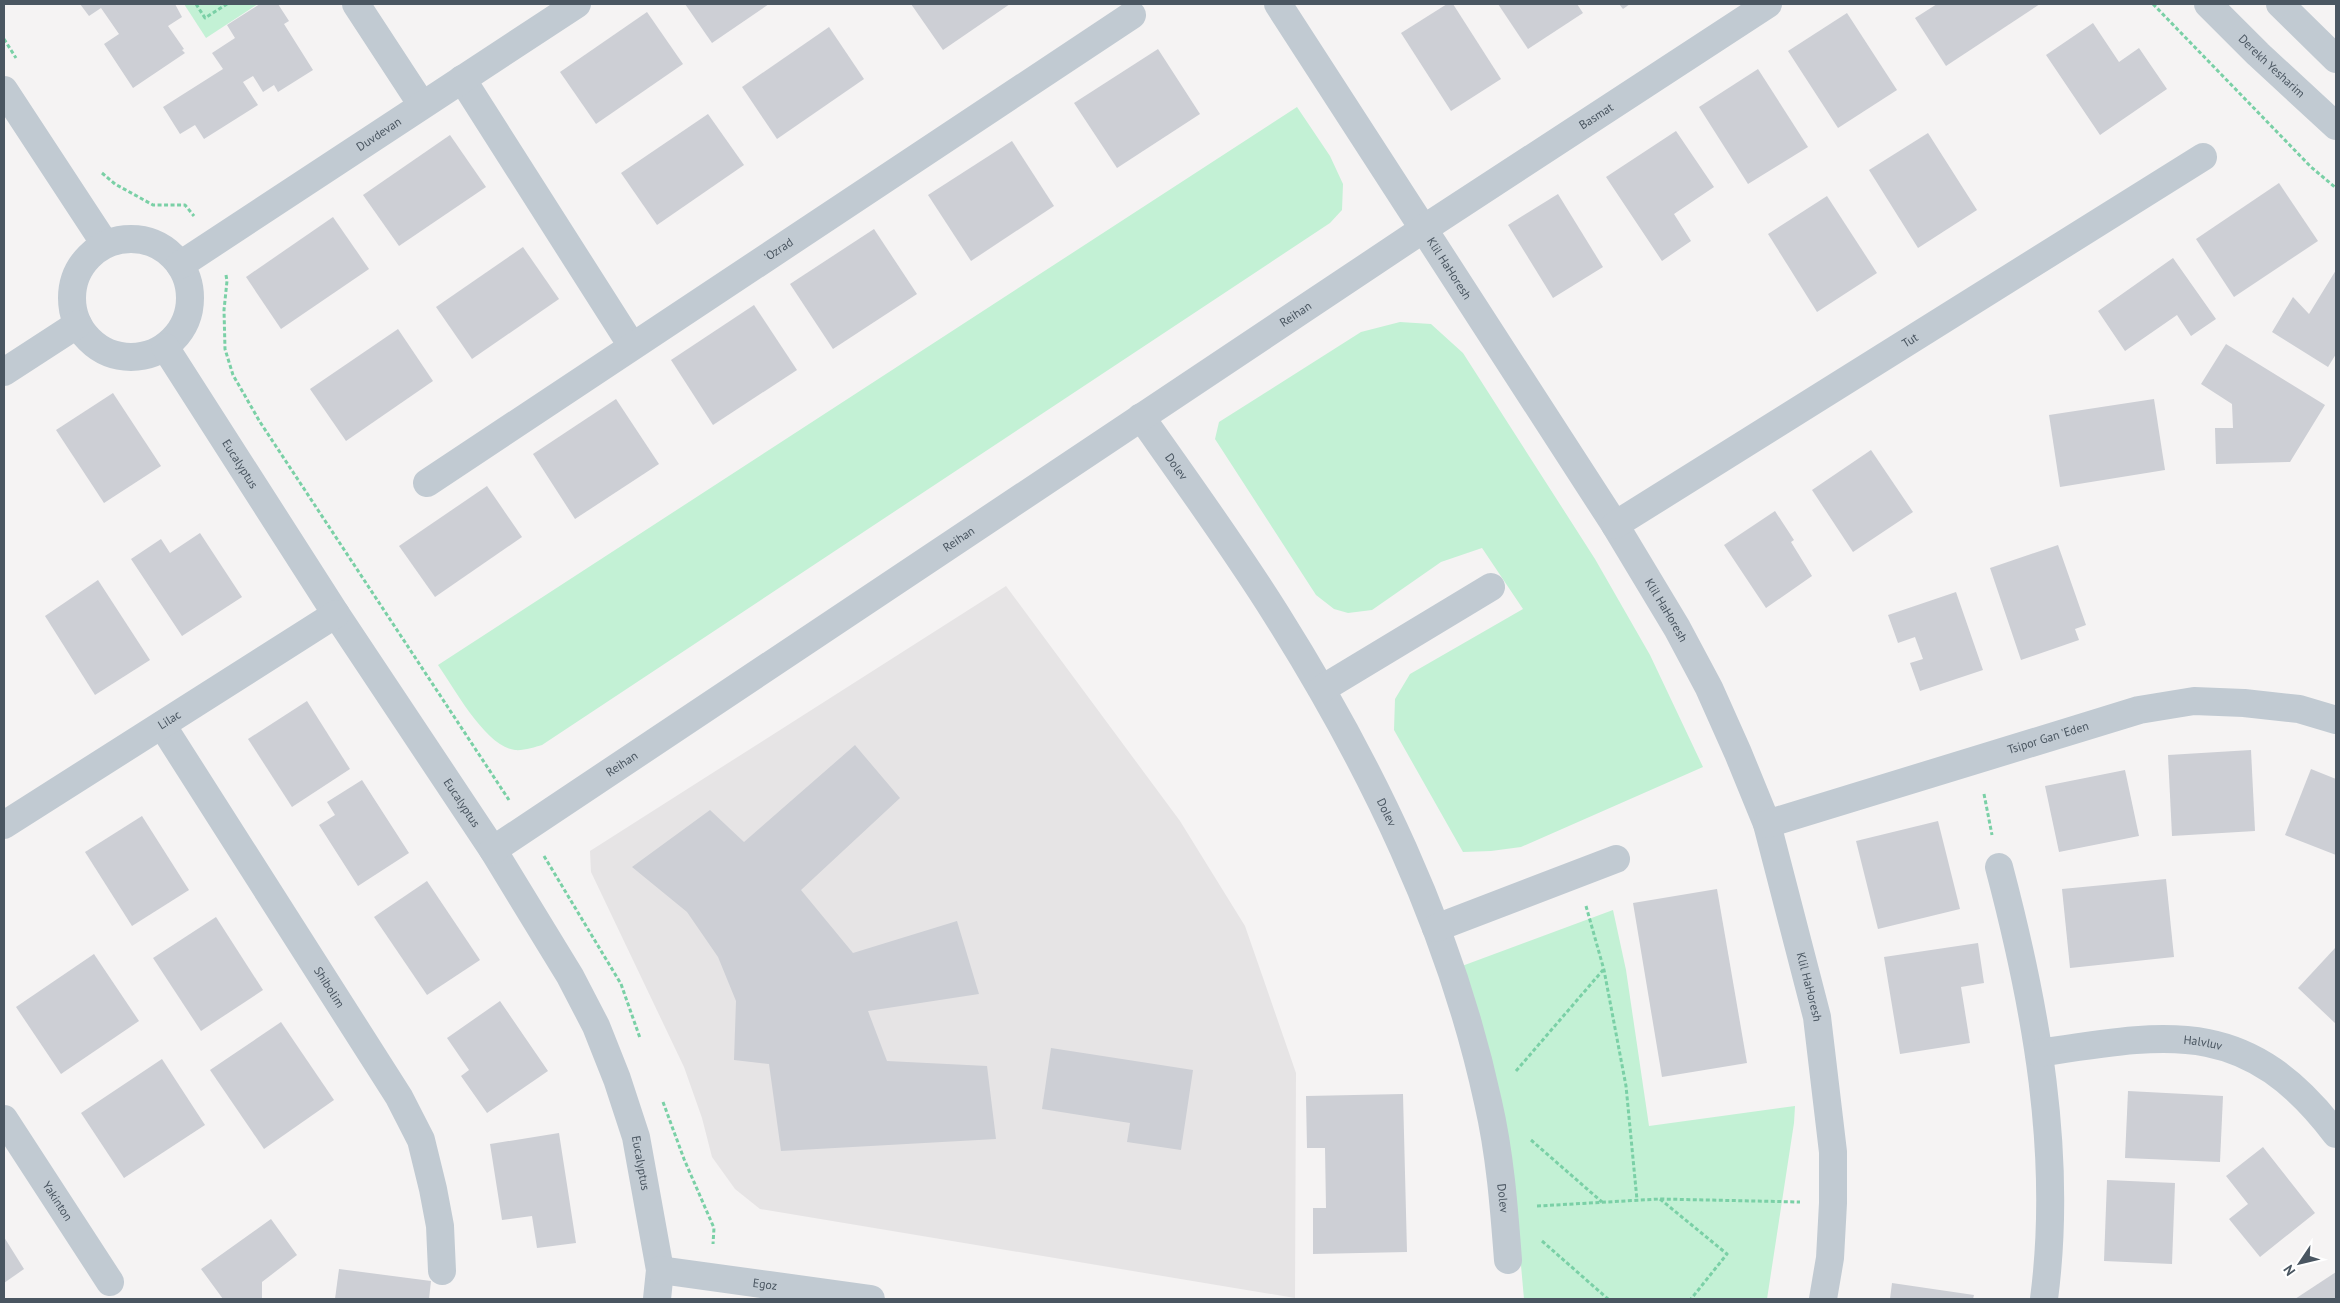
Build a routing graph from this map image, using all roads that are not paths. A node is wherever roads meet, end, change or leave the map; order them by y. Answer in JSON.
{"nodes":[{"id":1,"x":356,"y":4,"type":"edge"},
{"id":2,"x":577,"y":4,"type":"edge"},
{"id":3,"x":1278,"y":4,"type":"edge"},
{"id":4,"x":1768,"y":4,"type":"edge"},
{"id":5,"x":2208,"y":4,"type":"edge"},
{"id":6,"x":2280,"y":4,"type":"edge"},
{"id":7,"x":1132,"y":15,"type":"dead end"},
{"id":8,"x":2336,"y":59,"type":"edge"},
{"id":9,"x":462,"y":80,"type":"junction"},
{"id":10,"x":4,"y":90,"type":"edge"},
{"id":11,"x":422,"y":105,"type":"junction"},
{"id":12,"x":2336,"y":126,"type":"edge"},
{"id":13,"x":2203,"y":157,"type":"dead end"},
{"id":14,"x":1425,"y":228,"type":"junction"},
{"id":15,"x":105,"y":244,"type":"junction"},
{"id":16,"x":180,"y":265,"type":"junction"},
{"id":17,"x":78,"y":324,"type":"junction"},
{"id":18,"x":632,"y":346,"type":"junction"},
{"id":19,"x":165,"y":347,"type":"junction"},
{"id":20,"x":4,"y":372,"type":"edge"},
{"id":21,"x":1142,"y":417,"type":"junction"},
{"id":22,"x":427,"y":483,"type":"dead end"},
{"id":23,"x":1615,"y":524,"type":"junction"},
{"id":24,"x":1491,"y":587,"type":"dead end"},
{"id":25,"x":336,"y":614,"type":"junction"},
{"id":26,"x":1322,"y":689,"type":"junction"},
{"id":27,"x":2336,"y":720,"type":"edge"},
{"id":28,"x":162,"y":725,"type":"junction"},
{"id":29,"x":1767,"y":824,"type":"junction"},
{"id":30,"x":4,"y":825,"type":"edge"},
{"id":31,"x":493,"y":850,"type":"junction"},
{"id":32,"x":1616,"y":859,"type":"dead end"},
{"id":33,"x":1999,"y":867,"type":"road end"},
{"id":34,"x":1436,"y":928,"type":"junction"},
{"id":35,"x":2039,"y":1053,"type":"junction"},
{"id":36,"x":4,"y":1119,"type":"edge"},
{"id":37,"x":2336,"y":1134,"type":"edge"},
{"id":38,"x":1508,"y":1260,"type":"dead end"},
{"id":39,"x":660,"y":1270,"type":"junction"},
{"id":40,"x":442,"y":1271,"type":"dead end"},
{"id":41,"x":110,"y":1282,"type":"dead end"},
{"id":42,"x":656,"y":1299,"type":"edge"},
{"id":43,"x":871,"y":1299,"type":"edge"},
{"id":44,"x":1823,"y":1299,"type":"edge"},
{"id":45,"x":2044,"y":1299,"type":"edge"}],
"edges":[{"from":1,"to":11,"type":"street"},
{"from":2,"to":9,"type":"street","name":"Duvdevan"},
{"from":3,"to":14,"type":"street","name":"Klil HaHoresh"},
{"from":4,"to":14,"type":"street","name":"Basmat"},
{"from":5,"to":12,"type":"street","name":"Derekh Yesharim"},
{"from":6,"to":8,"type":"street"},
{"from":7,"to":18,"type":"street","name":"'Ozrad"},
{"from":9,"to":11,"type":"street","name":"Duvdevan"},
{"from":9,"to":18,"type":"street"},
{"from":10,"to":15,"type":"street"},
{"from":11,"to":16,"type":"street","name":"Duvdevan"},
{"from":13,"to":23,"type":"street","name":"Tut"},
{"from":14,"to":21,"type":"street","name":"Reihan"},
{"from":14,"to":23,"type":"street","name":"Klil HaHoresh"},
{"from":15,"to":16,"type":"street"},
{"from":15,"to":17,"type":"street"},
{"from":16,"to":19,"type":"street"},
{"from":17,"to":19,"type":"street"},
{"from":17,"to":20,"type":"street"},
{"from":18,"to":22,"type":"street","name":"'Ozrad"},
{"from":19,"to":25,"type":"street","name":"Eucalyptus"},
{"from":21,"to":26,"type":"street","name":"Dolev"},
{"from":21,"to":31,"type":"street","name":"Reihan"},
{"from":23,"to":29,"type":"street","name":"Klil HaHoresh"},
{"from":24,"to":26,"type":"street"},
{"from":25,"to":28,"type":"street","name":"Lilac"},
{"from":25,"to":31,"type":"street","name":"Eucalyptus"},
{"from":26,"to":34,"type":"street","name":"Dolev"},
{"from":27,"to":29,"type":"street","name":"Tsipor Gan 'Eden"},
{"from":28,"to":30,"type":"street","name":"Lilac"},
{"from":28,"to":40,"type":"street","name":"Shibolim"},
{"from":29,"to":44,"type":"street","name":"Klil HaHoresh"},
{"from":31,"to":39,"type":"street","name":"Eucalyptus"},
{"from":32,"to":34,"type":"street"},
{"from":33,"to":35,"type":"street"},
{"from":34,"to":38,"type":"street","name":"Dolev"},
{"from":35,"to":37,"type":"street","name":"Halvluv"},
{"from":35,"to":45,"type":"street"},
{"from":36,"to":41,"type":"street","name":"Yakinton"},
{"from":39,"to":42,"type":"street","name":"Eucalyptus"},
{"from":39,"to":43,"type":"street","name":"Egoz"}]}
